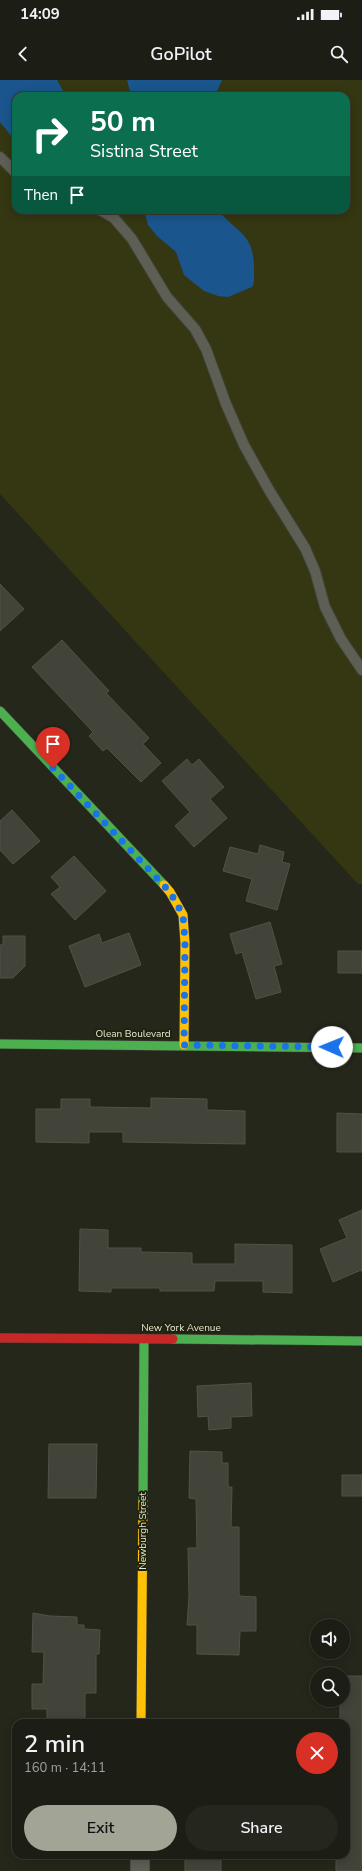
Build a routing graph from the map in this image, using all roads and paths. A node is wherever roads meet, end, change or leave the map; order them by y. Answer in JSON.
{"nodes":[{"id":1,"x":0,"y":157,"type":"edge"},
{"id":2,"x":12,"y":169,"type":"edge"},
{"id":3,"x":107,"y":214,"type":"edge"},
{"id":4,"x":362,"y":670,"type":"edge"},
{"id":5,"x":0,"y":711,"type":"edge"},
{"id":6,"x":0,"y":1044,"type":"edge"},
{"id":7,"x":184,"y":1045,"type":"junction"},
{"id":8,"x":362,"y":1048,"type":"edge"},
{"id":9,"x":0,"y":1338,"type":"edge"},
{"id":10,"x":144,"y":1339,"type":"junction"},
{"id":11,"x":362,"y":1340,"type":"edge"},
{"id":12,"x":141,"y":1719,"type":"edge"},
{"id":13,"x":140,"y":1859,"type":"edge"},
{"id":14,"x":140,"y":1871,"type":"edge"}],
"edges":[{"from":1,"to":2,"type":"lane"},
{"from":3,"to":4,"type":"lane"},
{"from":5,"to":7,"type":"street"},
{"from":6,"to":7,"type":"street","name":"Olean Boulevard"},
{"from":7,"to":8,"type":"street","name":"Olean Boulevard"},
{"from":9,"to":10,"type":"street","name":"New York Avenue"},
{"from":10,"to":11,"type":"street","name":"New York Avenue"},
{"from":10,"to":12,"type":"street","name":"Newburgh Street"},
{"from":13,"to":14,"type":"street"}]}
